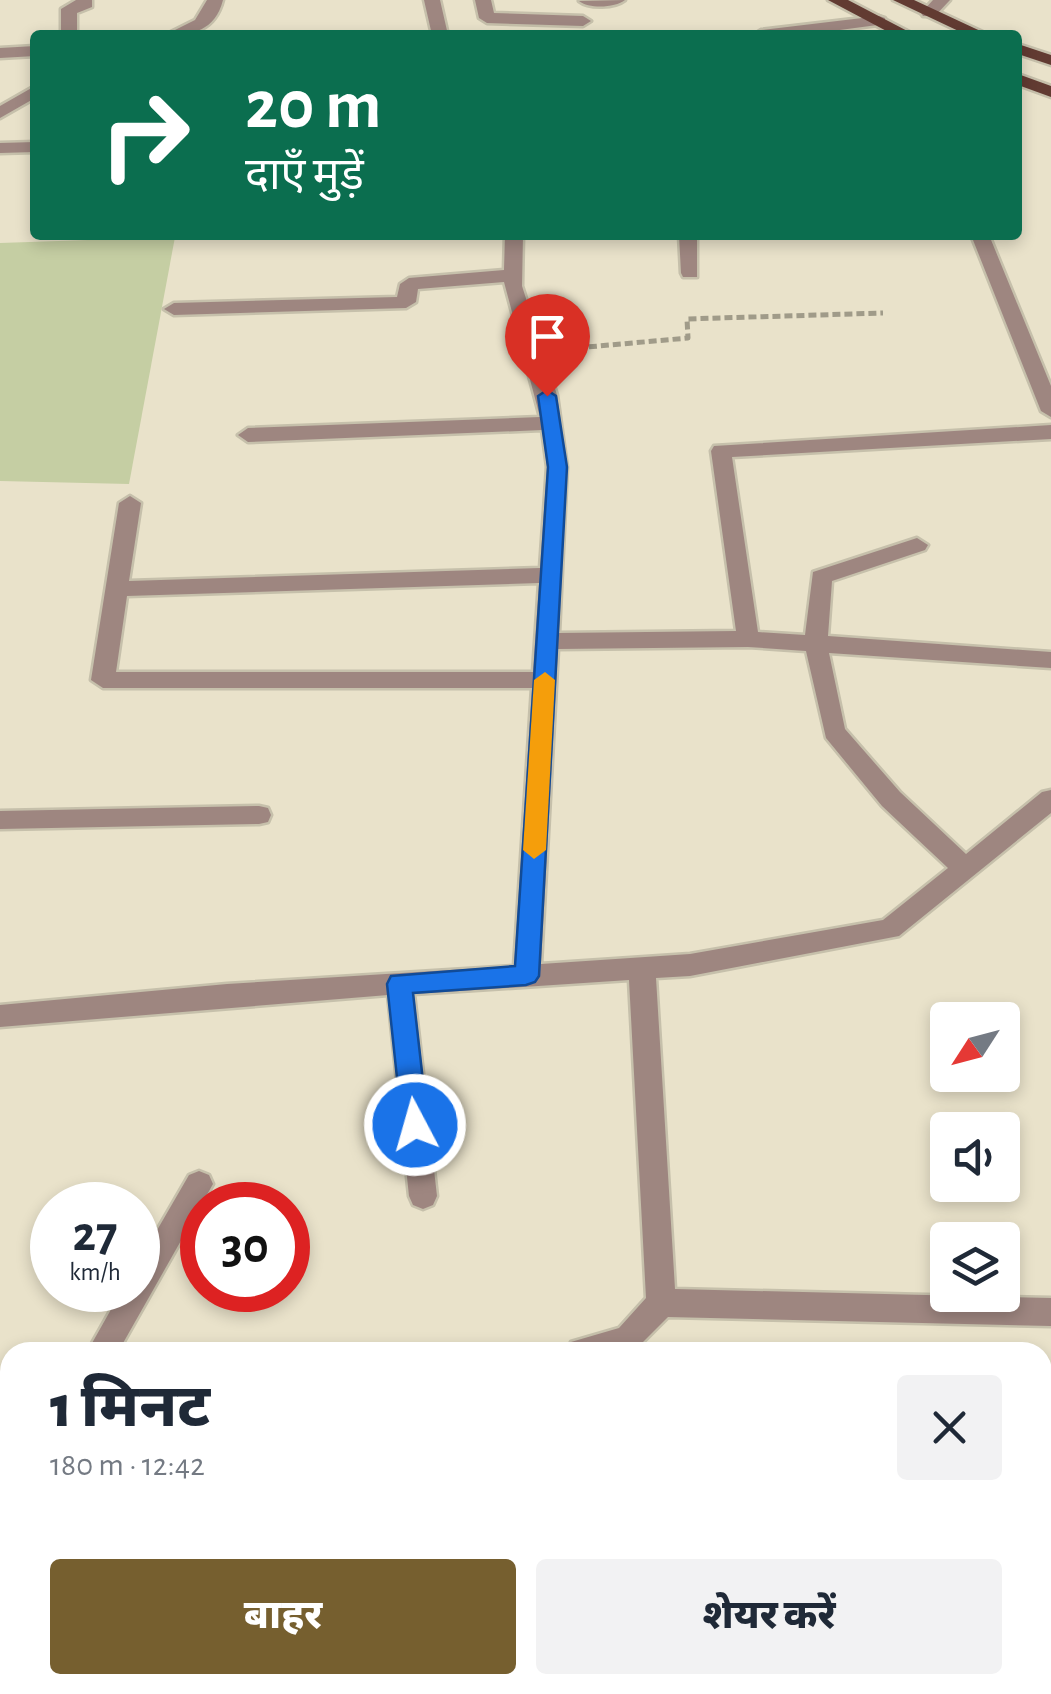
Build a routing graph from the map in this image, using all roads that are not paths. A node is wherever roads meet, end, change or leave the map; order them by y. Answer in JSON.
{"nodes":[{"id":1,"x":84,"y":0,"type":"edge"},
{"id":2,"x":215,"y":0,"type":"edge"},
{"id":3,"x":432,"y":0,"type":"edge"},
{"id":4,"x":483,"y":0,"type":"edge"},
{"id":5,"x":587,"y":0,"type":"edge"},
{"id":6,"x":617,"y":0,"type":"edge"},
{"id":7,"x":836,"y":0,"type":"edge"},
{"id":8,"x":901,"y":0,"type":"edge"},
{"id":9,"x":942,"y":0,"type":"edge"},
{"id":10,"x":928,"y":13,"type":"junction"},
{"id":11,"x":878,"y":22,"type":"junction"},
{"id":12,"x":582,"y":28,"type":"edge"},
{"id":13,"x":69,"y":30,"type":"edge"},
{"id":14,"x":188,"y":30,"type":"edge"},
{"id":15,"x":439,"y":30,"type":"edge"},
{"id":16,"x":805,"y":30,"type":"edge"},
{"id":17,"x":895,"y":30,"type":"edge"},
{"id":18,"x":969,"y":30,"type":"edge"},
{"id":19,"x":1022,"y":49,"type":"edge"},
{"id":20,"x":30,"y":51,"type":"edge"},
{"id":21,"x":0,"y":54,"type":"edge"},
{"id":22,"x":1051,"y":60,"type":"edge"},
{"id":23,"x":1022,"y":81,"type":"edge"},
{"id":24,"x":1051,"y":92,"type":"edge"},
{"id":25,"x":30,"y":94,"type":"edge"},
{"id":26,"x":0,"y":113,"type":"edge"},
{"id":27,"x":30,"y":147,"type":"edge"},
{"id":28,"x":0,"y":148,"type":"edge"},
{"id":29,"x":514,"y":240,"type":"edge"},
{"id":30,"x":688,"y":240,"type":"edge"},
{"id":31,"x":982,"y":240,"type":"edge"},
{"id":32,"x":690,"y":273,"type":"dead end"},
{"id":33,"x":514,"y":274,"type":"junction"},
{"id":34,"x":174,"y":309,"type":"dead end"},
{"id":35,"x":1051,"y":411,"type":"edge"},
{"id":36,"x":551,"y":423,"type":"junction"},
{"id":37,"x":1051,"y":432,"type":"edge"},
{"id":38,"x":248,"y":435,"type":"dead end"},
{"id":39,"x":130,"y":503,"type":"dead end"},
{"id":40,"x":917,"y":545,"type":"dead end"},
{"id":41,"x":551,"y":575,"type":"junction"},
{"id":42,"x":118,"y":589,"type":"junction"},
{"id":43,"x":748,"y":639,"type":"junction"},
{"id":44,"x":547,"y":642,"type":"junction"},
{"id":45,"x":816,"y":644,"type":"junction"},
{"id":46,"x":1051,"y":660,"type":"edge"},
{"id":47,"x":544,"y":680,"type":"junction"},
{"id":48,"x":1051,"y":799,"type":"edge"},
{"id":49,"x":259,"y":816,"type":"dead end"},
{"id":50,"x":0,"y":820,"type":"edge"},
{"id":51,"x":965,"y":868,"type":"junction"},
{"id":52,"x":642,"y":968,"type":"junction"},
{"id":53,"x":526,"y":976,"type":"junction"},
{"id":54,"x":400,"y":984,"type":"junction"},
{"id":55,"x":0,"y":1016,"type":"edge"},
{"id":56,"x":423,"y":1196,"type":"dead end"},
{"id":57,"x":180,"y":1217,"type":"edge"},
{"id":58,"x":661,"y":1303,"type":"junction"},
{"id":59,"x":1051,"y":1312,"type":"edge"},
{"id":60,"x":108,"y":1342,"type":"edge"},
{"id":61,"x":620,"y":1342,"type":"edge"}],
"edges":[{"from":1,"to":13,"type":"street"},
{"from":2,"to":14,"type":"street"},
{"from":3,"to":15,"type":"street"},
{"from":4,"to":12,"type":"street"},
{"from":5,"to":6,"type":"street"},
{"from":5,"to":12,"type":"street"},
{"from":7,"to":11,"type":"main road"},
{"from":8,"to":10,"type":"main road"},
{"from":9,"to":10,"type":"street"},
{"from":10,"to":18,"type":"main road"},
{"from":11,"to":16,"type":"street"},
{"from":11,"to":17,"type":"main road"},
{"from":19,"to":22,"type":"main road"},
{"from":20,"to":21,"type":"street"},
{"from":23,"to":24,"type":"main road"},
{"from":25,"to":26,"type":"street"},
{"from":27,"to":28,"type":"street"},
{"from":29,"to":33,"type":"street"},
{"from":30,"to":32,"type":"street"},
{"from":31,"to":35,"type":"street"},
{"from":33,"to":34,"type":"street"},
{"from":33,"to":36,"type":"street"},
{"from":36,"to":38,"type":"street"},
{"from":36,"to":41,"type":"street"},
{"from":37,"to":43,"type":"street"},
{"from":39,"to":42,"type":"street"},
{"from":40,"to":45,"type":"street"},
{"from":41,"to":42,"type":"street"},
{"from":41,"to":44,"type":"street"},
{"from":42,"to":47,"type":"street"},
{"from":43,"to":44,"type":"street"},
{"from":43,"to":45,"type":"street"},
{"from":44,"to":47,"type":"street"},
{"from":45,"to":46,"type":"street"},
{"from":45,"to":51,"type":"street"},
{"from":47,"to":53,"type":"street"},
{"from":48,"to":51,"type":"street"},
{"from":49,"to":50,"type":"street"},
{"from":51,"to":52,"type":"street"},
{"from":52,"to":53,"type":"street"},
{"from":52,"to":58,"type":"street"},
{"from":53,"to":54,"type":"street"},
{"from":54,"to":55,"type":"street"},
{"from":54,"to":56,"type":"street"},
{"from":57,"to":60,"type":"street"},
{"from":58,"to":59,"type":"street"},
{"from":58,"to":61,"type":"street"}]}
